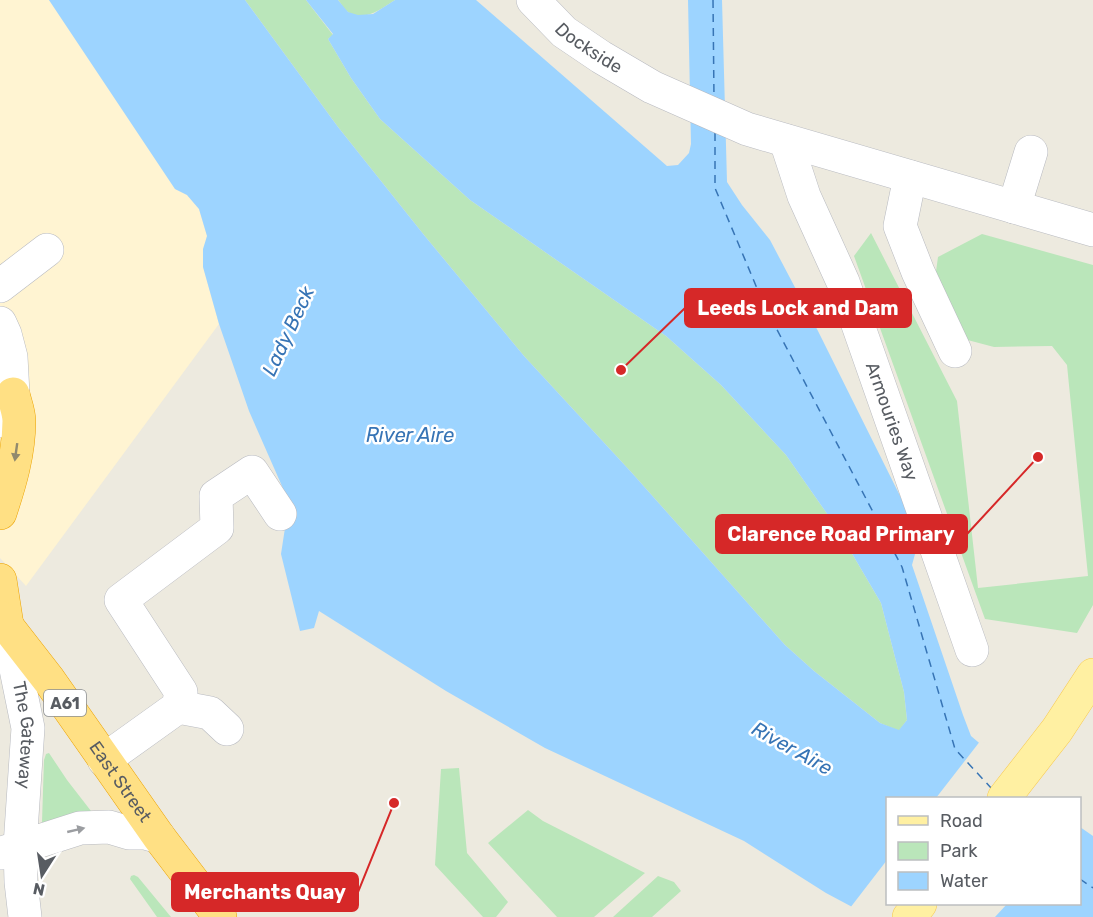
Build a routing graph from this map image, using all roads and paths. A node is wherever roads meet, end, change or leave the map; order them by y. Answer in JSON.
{"nodes":[{"id":1,"x":533,"y":0,"type":"edge"},
{"id":2,"x":786,"y":141,"type":"junction"},
{"id":3,"x":1031,"y":152,"type":"dead end"},
{"id":4,"x":910,"y":177,"type":"junction"},
{"id":5,"x":1014,"y":207,"type":"junction"},
{"id":6,"x":1093,"y":230,"type":"edge"},
{"id":7,"x":47,"y":250,"type":"dead end"},
{"id":8,"x":0,"y":286,"type":"edge"},
{"id":9,"x":0,"y":323,"type":"edge"},
{"id":10,"x":955,"y":351,"type":"dead end"},
{"id":11,"x":7,"y":408,"type":"edge"},
{"id":12,"x":0,"y":513,"type":"edge"},
{"id":13,"x":280,"y":514,"type":"dead end"},
{"id":14,"x":0,"y":580,"type":"edge"},
{"id":15,"x":4,"y":621,"type":"edge"},
{"id":16,"x":972,"y":650,"type":"dead end"},
{"id":17,"x":0,"y":673,"type":"edge"},
{"id":18,"x":1093,"y":675,"type":"edge"},
{"id":19,"x":1093,"y":698,"type":"edge"},
{"id":20,"x":178,"y":707,"type":"junction"},
{"id":21,"x":227,"y":729,"type":"dead end"},
{"id":22,"x":1057,"y":730,"type":"junction"},
{"id":23,"x":104,"y":760,"type":"junction"},
{"id":24,"x":1005,"y":797,"type":"edge"},
{"id":25,"x":144,"y":835,"type":"junction"},
{"id":26,"x":10,"y":850,"type":"edge"},
{"id":27,"x":101,"y":853,"type":"dead end"},
{"id":28,"x":918,"y":905,"type":"edge"},
{"id":29,"x":25,"y":917,"type":"edge"},
{"id":30,"x":220,"y":917,"type":"edge"},
{"id":31,"x":909,"y":917,"type":"edge"}],
"edges":[{"from":1,"to":2,"type":"street","name":"Dockside"},
{"from":2,"to":4,"type":"street"},
{"from":2,"to":16,"type":"street","name":"Armouries Way"},
{"from":3,"to":5,"type":"street"},
{"from":4,"to":5,"type":"street"},
{"from":4,"to":10,"type":"street"},
{"from":5,"to":6,"type":"street"},
{"from":7,"to":8,"type":"street"},
{"from":9,"to":11,"type":"street"},
{"from":11,"to":12,"type":"highway","one_way":true},
{"from":13,"to":20,"type":"street"},
{"from":14,"to":15,"type":"highway"},
{"from":15,"to":17,"type":"street"},
{"from":15,"to":23,"type":"highway","name":"East Street","number":"A61"},
{"from":15,"to":26,"type":"street","name":"The Gateway"},
{"from":18,"to":22,"type":"main road"},
{"from":19,"to":22,"type":"main road"},
{"from":20,"to":21,"type":"street"},
{"from":20,"to":23,"type":"street"},
{"from":22,"to":24,"type":"main road"},
{"from":23,"to":25,"type":"highway","name":"East Street","number":"A61"},
{"from":26,"to":25,"type":"street","one_way":true},
{"from":25,"to":27,"type":"street"},
{"from":25,"to":30,"type":"highway","name":"East Street","number":"A61"},
{"from":26,"to":29,"type":"street","name":"The Gateway"},
{"from":28,"to":31,"type":"main road"}]}
